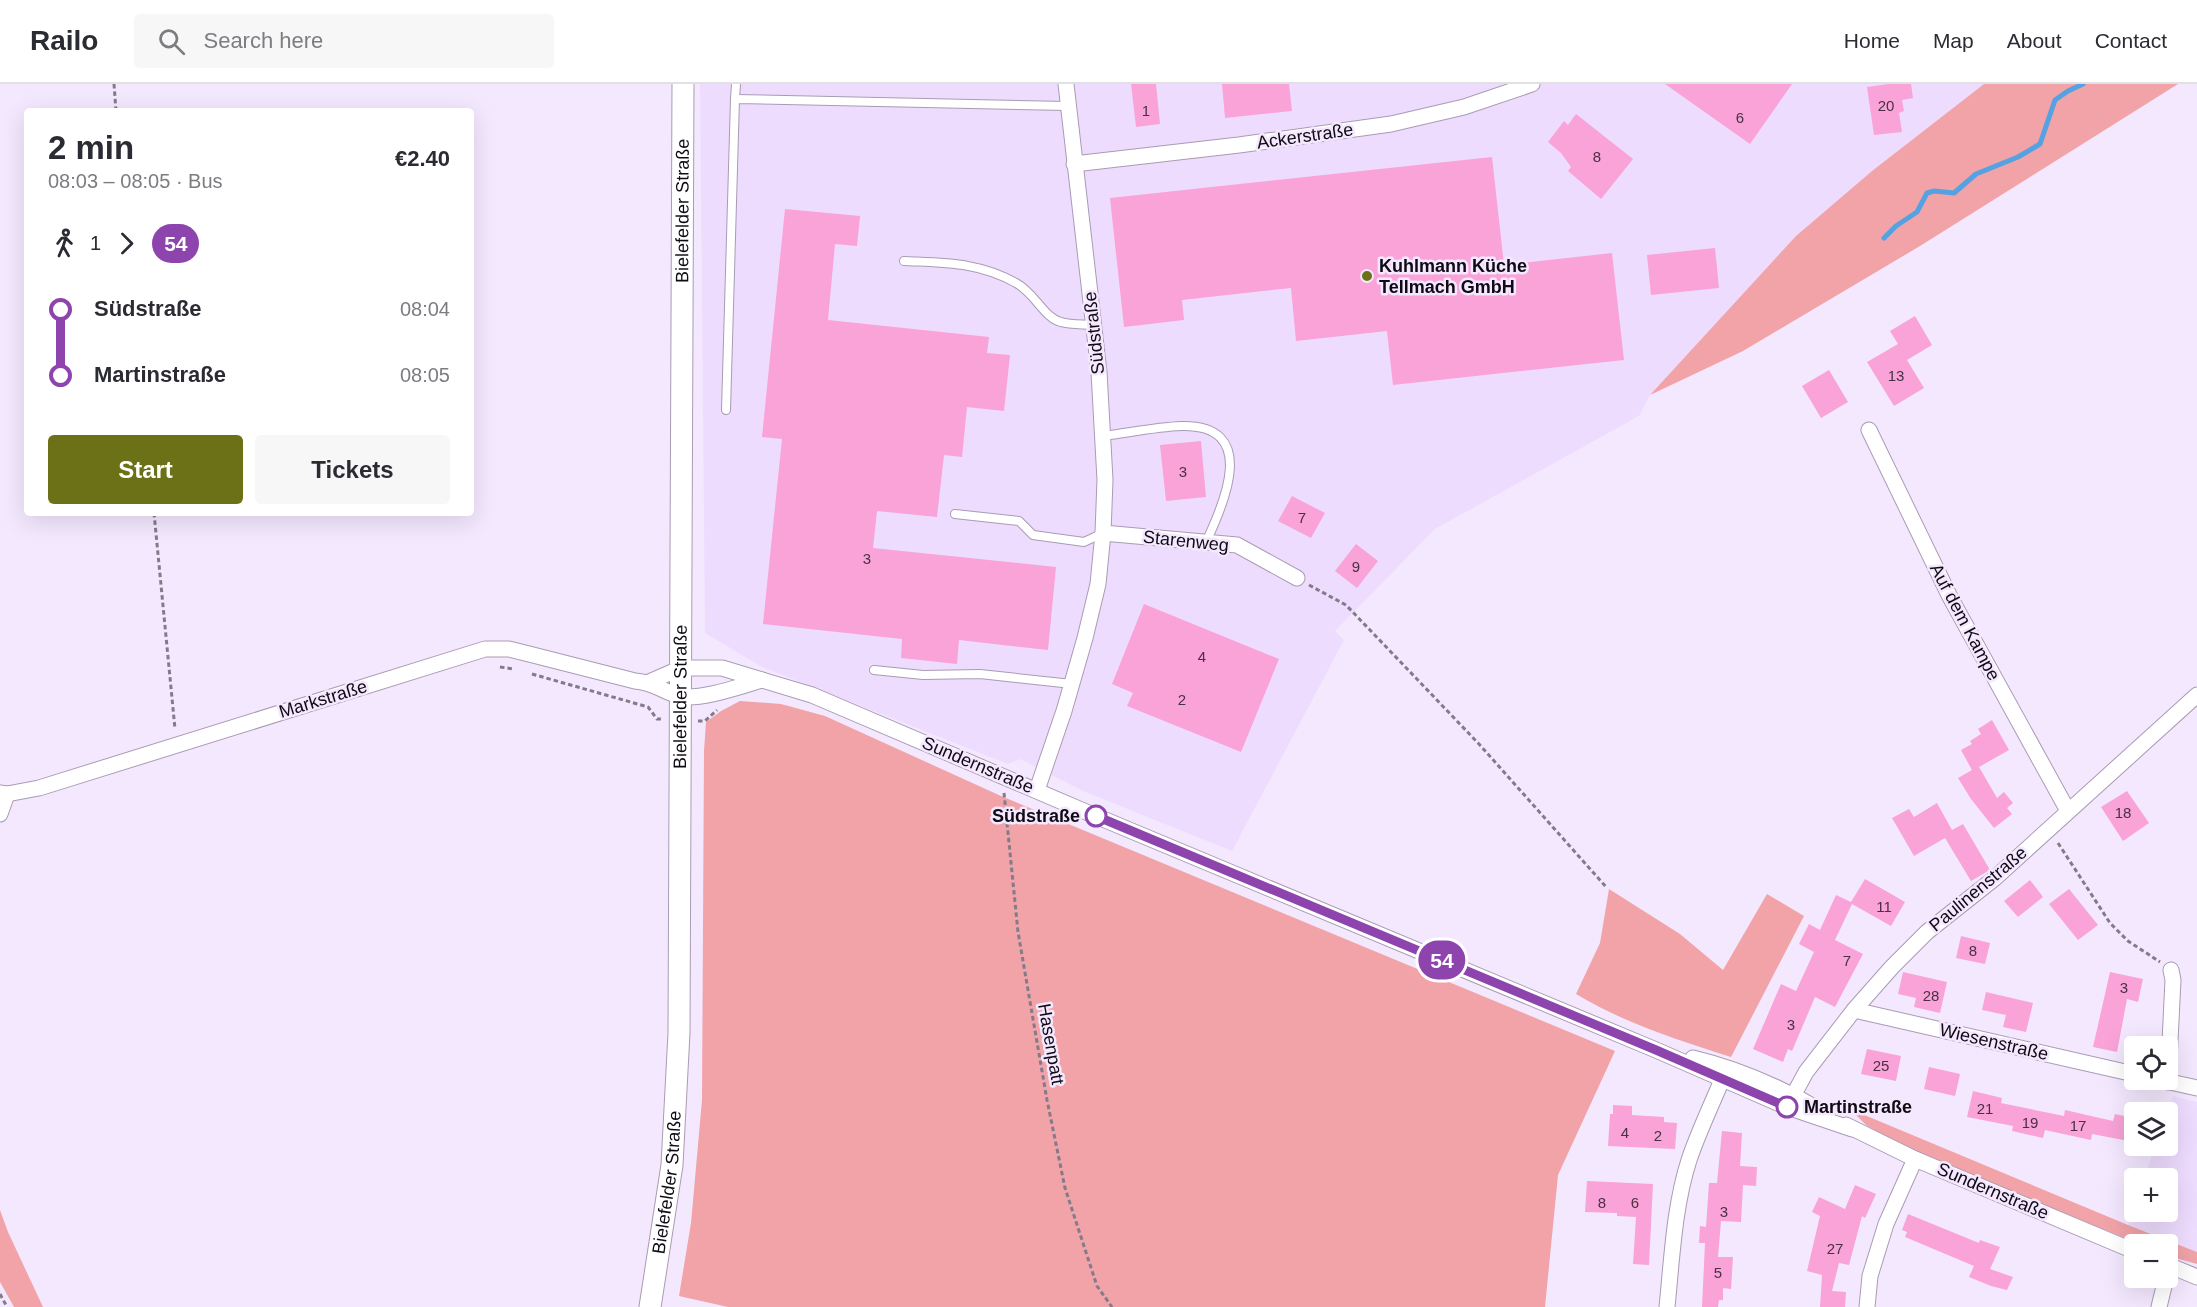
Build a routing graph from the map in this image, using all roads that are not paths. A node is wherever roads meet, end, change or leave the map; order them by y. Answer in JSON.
{"nodes":[{"id":1,"x":683,"y":84,"type":"edge"},
{"id":2,"x":736,"y":84,"type":"edge"},
{"id":3,"x":1066,"y":84,"type":"edge"},
{"id":4,"x":1532,"y":84,"type":"edge"},
{"id":5,"x":735,"y":99,"type":"junction"},
{"id":6,"x":1068,"y":106,"type":"junction"},
{"id":7,"x":1074,"y":164,"type":"junction"},
{"id":8,"x":904,"y":261,"type":"dead end"},
{"id":9,"x":1093,"y":325,"type":"junction"},
{"id":10,"x":726,"y":410,"type":"dead end"},
{"id":11,"x":1869,"y":430,"type":"dead end"},
{"id":12,"x":1103,"y":436,"type":"junction"},
{"id":13,"x":955,"y":514,"type":"dead end"},
{"id":14,"x":1103,"y":532,"type":"junction"},
{"id":15,"x":1206,"y":542,"type":"junction"},
{"id":16,"x":1297,"y":578,"type":"road end"},
{"id":17,"x":681,"y":668,"type":"junction"},
{"id":18,"x":874,"y":670,"type":"dead end"},
{"id":19,"x":762,"y":680,"type":"junction"},
{"id":20,"x":649,"y":682,"type":"junction"},
{"id":21,"x":1071,"y":684,"type":"junction"},
{"id":22,"x":2197,"y":695,"type":"edge"},
{"id":23,"x":681,"y":696,"type":"junction"},
{"id":24,"x":1037,"y":790,"type":"junction"},
{"id":25,"x":4,"y":794,"type":"edge"},
{"id":26,"x":2068,"y":811,"type":"junction"},
{"id":27,"x":0,"y":814,"type":"edge"},
{"id":28,"x":2171,"y":970,"type":"road end"},
{"id":29,"x":1854,"y":1011,"type":"junction"},
{"id":30,"x":2169,"y":1036,"type":"edge"},
{"id":31,"x":2124,"y":1072,"type":"edge"},
{"id":32,"x":1725,"y":1073,"type":"junction"},
{"id":33,"x":2178,"y":1084,"type":"edge"},
{"id":34,"x":2197,"y":1088,"type":"edge"},
{"id":35,"x":1790,"y":1101,"type":"junction"},
{"id":36,"x":1915,"y":1159,"type":"junction"},
{"id":37,"x":2124,"y":1247,"type":"edge"},
{"id":38,"x":2178,"y":1270,"type":"edge"},
{"id":39,"x":2197,"y":1270,"type":"edge"},
{"id":40,"x":2178,"y":1272,"type":"edge"},
{"id":41,"x":2197,"y":1277,"type":"edge"},
{"id":42,"x":2164,"y":1288,"type":"edge"},
{"id":43,"x":650,"y":1307,"type":"edge"},
{"id":44,"x":1667,"y":1307,"type":"edge"},
{"id":45,"x":1867,"y":1307,"type":"edge"},
{"id":46,"x":2159,"y":1307,"type":"edge"}],
"edges":[{"from":1,"to":17,"type":"main road","name":"Bielefelder Straße"},
{"from":2,"to":5,"type":"lane"},
{"from":3,"to":6,"type":"street","name":"Südstraße"},
{"from":4,"to":7,"type":"street","name":"Ackerstraße"},
{"from":5,"to":6,"type":"lane"},
{"from":5,"to":10,"type":"lane"},
{"from":6,"to":7,"type":"street","name":"Südstraße"},
{"from":7,"to":9,"type":"street","name":"Südstraße"},
{"from":8,"to":9,"type":"lane"},
{"from":9,"to":12,"type":"street","name":"Südstraße"},
{"from":11,"to":26,"type":"street","name":"Auf dem Kampe"},
{"from":12,"to":14,"type":"street","name":"Südstraße"},
{"from":12,"to":15,"type":"lane"},
{"from":13,"to":14,"type":"lane"},
{"from":14,"to":15,"type":"street","name":"Starenweg"},
{"from":14,"to":21,"type":"street","name":"Südstraße"},
{"from":15,"to":16,"type":"street","name":"Starenweg"},
{"from":17,"to":19,"type":"street","name":"Sundernstraße"},
{"from":17,"to":20,"type":"street"},
{"from":17,"to":23,"type":"main road","name":"Bielefelder Straße"},
{"from":18,"to":21,"type":"lane"},
{"from":19,"to":23,"type":"street"},
{"from":19,"to":24,"type":"street","name":"Sundernstraße"},
{"from":20,"to":23,"type":"street","name":"Markstraße"},
{"from":20,"to":25,"type":"street","name":"Markstraße"},
{"from":21,"to":24,"type":"street","name":"Südstraße"},
{"from":22,"to":26,"type":"street","name":"Paulinenstraße"},
{"from":23,"to":43,"type":"main road","name":"Bielefelder Straße"},
{"from":24,"to":32,"type":"street","name":"Sundernstraße"},
{"from":25,"to":27,"type":"street"},
{"from":26,"to":29,"type":"street","name":"Paulinenstraße"},
{"from":28,"to":30,"type":"street"},
{"from":29,"to":31,"type":"street","name":"Wiesenstraße"},
{"from":29,"to":35,"type":"street","name":"Paulinenstraße"},
{"from":32,"to":35,"type":"street","name":"Sundernstraße"},
{"from":32,"to":44,"type":"street"},
{"from":33,"to":34,"type":"street"},
{"from":35,"to":36,"type":"street","name":"Sundernstraße"},
{"from":36,"to":37,"type":"street","name":"Sundernstraße"},
{"from":36,"to":45,"type":"street"},
{"from":38,"to":39,"type":"street"},
{"from":40,"to":41,"type":"street"},
{"from":42,"to":46,"type":"street"}]}
